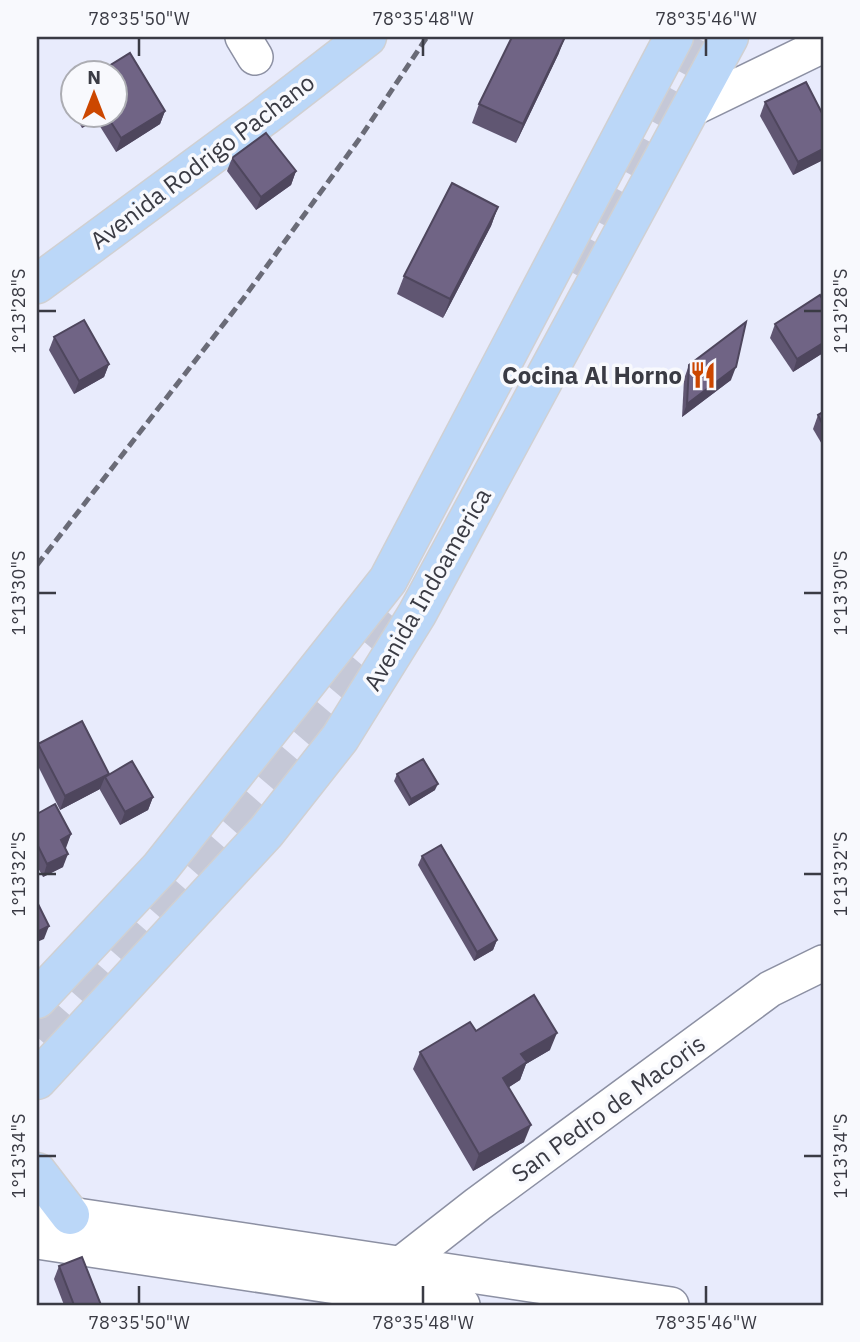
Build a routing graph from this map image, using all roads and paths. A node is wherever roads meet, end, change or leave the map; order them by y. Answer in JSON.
{"nodes":[{"id":1,"x":367,"y":37,"type":"edge"},
{"id":2,"x":674,"y":37,"type":"edge"},
{"id":3,"x":729,"y":37,"type":"edge"},
{"id":4,"x":823,"y":45,"type":"edge"},
{"id":5,"x":689,"y":110,"type":"junction"},
{"id":6,"x":37,"y":284,"type":"edge"},
{"id":7,"x":823,"y":963,"type":"edge"},
{"id":8,"x":37,"y":999,"type":"edge"},
{"id":9,"x":37,"y":1080,"type":"edge"},
{"id":10,"x":37,"y":1086,"type":"edge"},
{"id":11,"x":37,"y":1172,"type":"edge"},
{"id":12,"x":53,"y":1212,"type":"edge"},
{"id":13,"x":37,"y":1241,"type":"edge"},
{"id":14,"x":400,"y":1265,"type":"junction"},
{"id":15,"x":462,"y":1305,"type":"edge"},
{"id":16,"x":671,"y":1305,"type":"edge"}],
"edges":[{"from":1,"to":6,"type":"main road","name":"Avenida Rodrigo Pachano"},
{"from":2,"to":8,"type":"main road","name":"Avenida Indoamerica"},
{"from":3,"to":5,"type":"main road","name":"Avenida Indoamerica"},
{"from":4,"to":5,"type":"street"},
{"from":5,"to":9,"type":"main road","name":"Avenida Indoamerica"},
{"from":7,"to":14,"type":"street","name":"San Pedro de Macoris"},
{"from":9,"to":10,"type":"main road"},
{"from":11,"to":12,"type":"main road"},
{"from":12,"to":14,"type":"street"},
{"from":13,"to":15,"type":"street"},
{"from":14,"to":16,"type":"street"}]}
